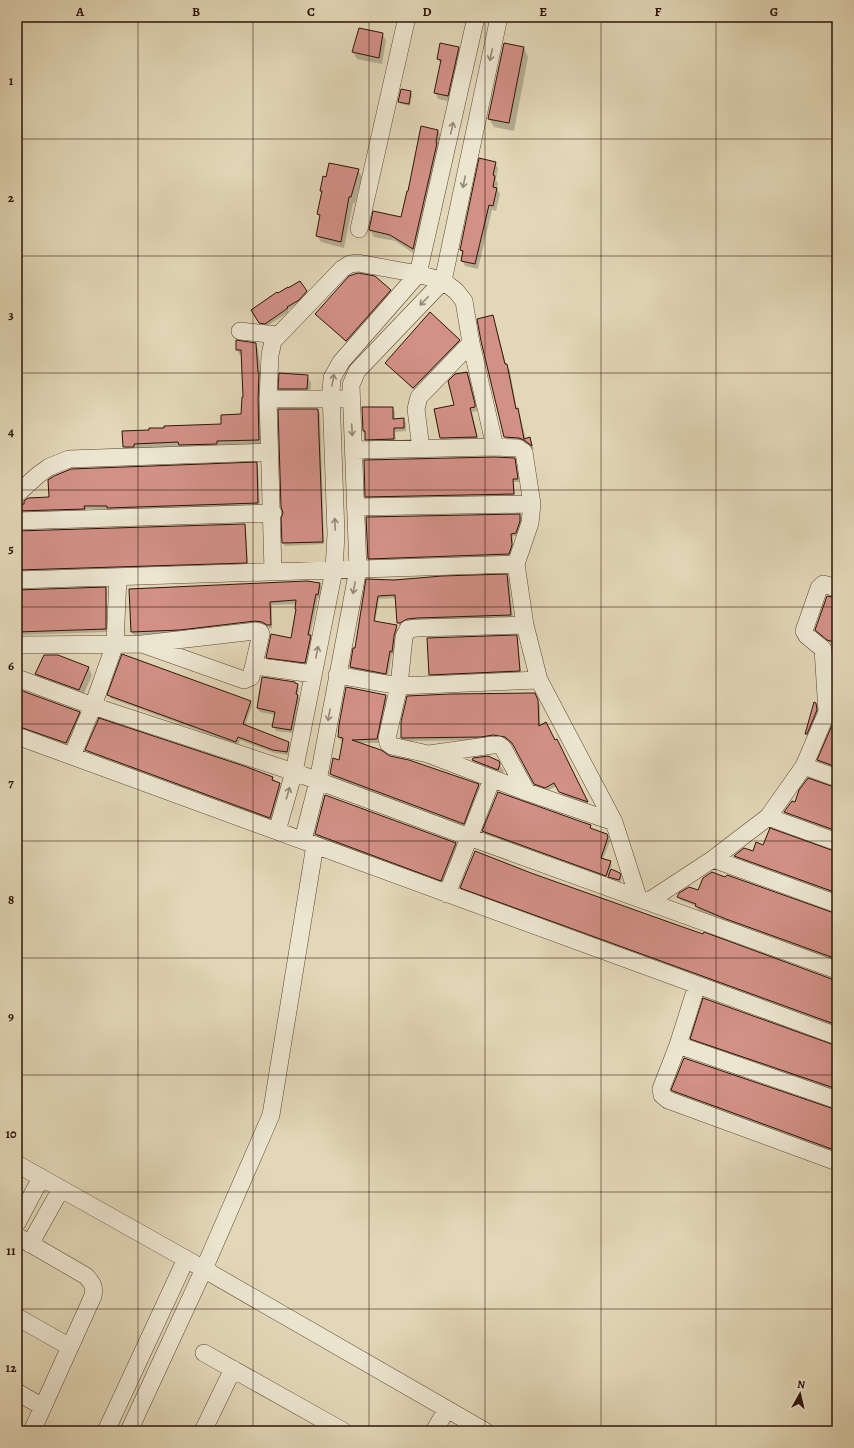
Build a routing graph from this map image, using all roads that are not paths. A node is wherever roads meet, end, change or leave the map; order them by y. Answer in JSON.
{"nodes":[{"id":1,"x":407,"y":17,"type":"edge"},
{"id":2,"x":476,"y":17,"type":"edge"},
{"id":3,"x":499,"y":17,"type":"edge"},
{"id":4,"x":359,"y":229,"type":"dead end"},
{"id":5,"x":445,"y":268,"type":"junction"},
{"id":6,"x":420,"y":270,"type":"junction"},
{"id":7,"x":240,"y":331,"type":"dead end"},
{"id":8,"x":278,"y":335,"type":"junction"},
{"id":9,"x":471,"y":343,"type":"junction"},
{"id":10,"x":268,"y":399,"type":"junction"},
{"id":11,"x":350,"y":399,"type":"junction"},
{"id":12,"x":332,"y":400,"type":"junction"},
{"id":13,"x":495,"y":447,"type":"junction"},
{"id":14,"x":421,"y":449,"type":"junction"},
{"id":15,"x":353,"y":450,"type":"junction"},
{"id":16,"x":269,"y":452,"type":"junction"},
{"id":17,"x":17,"y":494,"type":"edge"},
{"id":18,"x":532,"y":504,"type":"junction"},
{"id":19,"x":355,"y":508,"type":"junction"},
{"id":20,"x":272,"y":513,"type":"junction"},
{"id":21,"x":17,"y":521,"type":"edge"},
{"id":22,"x":516,"y":564,"type":"junction"},
{"id":23,"x":358,"y":569,"type":"junction"},
{"id":24,"x":334,"y":570,"type":"junction"},
{"id":25,"x":273,"y":571,"type":"junction"},
{"id":26,"x":118,"y":577,"type":"junction"},
{"id":27,"x":17,"y":580,"type":"edge"},
{"id":28,"x":837,"y":588,"type":"edge"},
{"id":29,"x":525,"y":624,"type":"junction"},
{"id":30,"x":115,"y":644,"type":"junction"},
{"id":31,"x":142,"y":644,"type":"junction"},
{"id":32,"x":17,"y":645,"type":"edge"},
{"id":33,"x":830,"y":651,"type":"edge"},
{"id":34,"x":254,"y":666,"type":"junction"},
{"id":35,"x":313,"y":674,"type":"junction"},
{"id":36,"x":337,"y":675,"type":"junction"},
{"id":37,"x":17,"y":678,"type":"edge"},
{"id":38,"x":539,"y":680,"type":"junction"},
{"id":39,"x":400,"y":686,"type":"junction"},
{"id":40,"x":93,"y":706,"type":"junction"},
{"id":41,"x":832,"y":714,"type":"edge"},
{"id":42,"x":17,"y":736,"type":"edge"},
{"id":43,"x":428,"y":754,"type":"junction"},
{"id":44,"x":72,"y":756,"type":"junction"},
{"id":45,"x":804,"y":766,"type":"junction"},
{"id":46,"x":294,"y":772,"type":"junction"},
{"id":47,"x":837,"y":778,"type":"edge"},
{"id":48,"x":492,"y":779,"type":"junction"},
{"id":49,"x":318,"y":781,"type":"junction"},
{"id":50,"x":527,"y":792,"type":"junction"},
{"id":51,"x":768,"y":817,"type":"junction"},
{"id":52,"x":614,"y":822,"type":"junction"},
{"id":53,"x":277,"y":831,"type":"junction"},
{"id":54,"x":469,"y":837,"type":"junction"},
{"id":55,"x":309,"y":842,"type":"junction"},
{"id":56,"x":837,"y":842,"type":"edge"},
{"id":57,"x":713,"y":859,"type":"junction"},
{"id":58,"x":446,"y":894,"type":"junction"},
{"id":59,"x":644,"y":899,"type":"junction"},
{"id":60,"x":837,"y":904,"type":"edge"},
{"id":61,"x":837,"y":970,"type":"edge"},
{"id":62,"x":697,"y":985,"type":"junction"},
{"id":63,"x":837,"y":1036,"type":"edge"},
{"id":64,"x":678,"y":1045,"type":"junction"},
{"id":65,"x":837,"y":1100,"type":"edge"},
{"id":66,"x":837,"y":1162,"type":"edge"},
{"id":67,"x":17,"y":1164,"type":"edge"},
{"id":68,"x":41,"y":1178,"type":"junction"},
{"id":69,"x":61,"y":1189,"type":"junction"},
{"id":70,"x":17,"y":1223,"type":"edge"},
{"id":71,"x":24,"y":1240,"type":"edge"},
{"id":72,"x":186,"y":1259,"type":"junction"},
{"id":73,"x":204,"y":1269,"type":"junction"},
{"id":74,"x":17,"y":1317,"type":"edge"},
{"id":75,"x":70,"y":1348,"type":"junction"},
{"id":76,"x":204,"y":1353,"type":"dead end"},
{"id":77,"x":233,"y":1369,"type":"junction"},
{"id":78,"x":17,"y":1392,"type":"edge"},
{"id":79,"x":123,"y":1394,"type":"junction"},
{"id":80,"x":142,"y":1402,"type":"junction"},
{"id":81,"x":43,"y":1407,"type":"junction"},
{"id":82,"x":447,"y":1409,"type":"junction"},
{"id":83,"x":32,"y":1431,"type":"edge"},
{"id":84,"x":106,"y":1431,"type":"edge"},
{"id":85,"x":129,"y":1431,"type":"edge"},
{"id":86,"x":203,"y":1431,"type":"edge"},
{"id":87,"x":343,"y":1431,"type":"edge"},
{"id":88,"x":434,"y":1431,"type":"edge"},
{"id":89,"x":485,"y":1431,"type":"edge"}],
"edges":[{"from":1,"to":4,"type":"street"},
{"from":6,"to":2,"type":"street","one_way":true},
{"from":3,"to":5,"type":"street","one_way":true},
{"from":5,"to":6,"type":"street"},
{"from":5,"to":9,"type":"street"},
{"from":5,"to":11,"type":"street","one_way":true},
{"from":6,"to":8,"type":"street"},
{"from":12,"to":6,"type":"street","one_way":true},
{"from":7,"to":8,"type":"street"},
{"from":8,"to":10,"type":"street"},
{"from":9,"to":13,"type":"street"},
{"from":9,"to":14,"type":"street"},
{"from":10,"to":12,"type":"street"},
{"from":10,"to":16,"type":"street"},
{"from":11,"to":12,"type":"street"},
{"from":11,"to":15,"type":"street","one_way":true},
{"from":24,"to":12,"type":"street","one_way":true},
{"from":13,"to":14,"type":"street"},
{"from":13,"to":18,"type":"street"},
{"from":14,"to":15,"type":"street"},
{"from":15,"to":19,"type":"street"},
{"from":16,"to":17,"type":"street"},
{"from":16,"to":20,"type":"street"},
{"from":18,"to":19,"type":"street"},
{"from":18,"to":22,"type":"street"},
{"from":19,"to":23,"type":"street"},
{"from":20,"to":21,"type":"street"},
{"from":20,"to":25,"type":"street"},
{"from":22,"to":23,"type":"street"},
{"from":22,"to":29,"type":"street"},
{"from":23,"to":24,"type":"street"},
{"from":23,"to":36,"type":"street","one_way":true},
{"from":24,"to":25,"type":"street"},
{"from":35,"to":24,"type":"street","one_way":true},
{"from":25,"to":26,"type":"street"},
{"from":26,"to":27,"type":"street"},
{"from":26,"to":30,"type":"street"},
{"from":28,"to":33,"type":"street"},
{"from":29,"to":38,"type":"street"},
{"from":29,"to":39,"type":"street"},
{"from":30,"to":31,"type":"street"},
{"from":30,"to":32,"type":"street"},
{"from":30,"to":40,"type":"street"},
{"from":31,"to":34,"type":"street"},
{"from":31,"to":34,"type":"street"},
{"from":33,"to":41,"type":"street"},
{"from":34,"to":35,"type":"street"},
{"from":35,"to":46,"type":"street"},
{"from":36,"to":39,"type":"street"},
{"from":36,"to":49,"type":"street","one_way":true},
{"from":37,"to":40,"type":"street"},
{"from":38,"to":39,"type":"street"},
{"from":38,"to":52,"type":"street"},
{"from":39,"to":43,"type":"street"},
{"from":40,"to":44,"type":"street"},
{"from":40,"to":46,"type":"street"},
{"from":41,"to":45,"type":"street"},
{"from":42,"to":44,"type":"street"},
{"from":43,"to":48,"type":"street"},
{"from":43,"to":50,"type":"street"},
{"from":44,"to":53,"type":"street"},
{"from":45,"to":47,"type":"street"},
{"from":45,"to":51,"type":"street"},
{"from":46,"to":49,"type":"street"},
{"from":53,"to":46,"type":"street","one_way":true},
{"from":48,"to":50,"type":"street"},
{"from":48,"to":54,"type":"street"},
{"from":49,"to":54,"type":"street"},
{"from":49,"to":55,"type":"street"},
{"from":50,"to":52,"type":"street"},
{"from":51,"to":56,"type":"street"},
{"from":51,"to":57,"type":"street"},
{"from":52,"to":59,"type":"street"},
{"from":53,"to":55,"type":"street"},
{"from":54,"to":58,"type":"street"},
{"from":54,"to":59,"type":"street"},
{"from":55,"to":58,"type":"street"},
{"from":55,"to":73,"type":"street"},
{"from":57,"to":59,"type":"street"},
{"from":57,"to":60,"type":"street"},
{"from":58,"to":62,"type":"street"},
{"from":59,"to":61,"type":"street"},
{"from":62,"to":63,"type":"street"},
{"from":62,"to":64,"type":"street"},
{"from":64,"to":65,"type":"street"},
{"from":64,"to":66,"type":"street"},
{"from":67,"to":68,"type":"street"},
{"from":68,"to":69,"type":"street"},
{"from":68,"to":70,"type":"street"},
{"from":69,"to":71,"type":"street"},
{"from":69,"to":72,"type":"street"},
{"from":71,"to":75,"type":"street"},
{"from":72,"to":73,"type":"street"},
{"from":72,"to":79,"type":"street"},
{"from":73,"to":80,"type":"street"},
{"from":73,"to":82,"type":"street"},
{"from":74,"to":75,"type":"street"},
{"from":75,"to":81,"type":"street"},
{"from":76,"to":77,"type":"street"},
{"from":77,"to":86,"type":"street"},
{"from":77,"to":87,"type":"street"},
{"from":78,"to":81,"type":"street"},
{"from":79,"to":80,"type":"street"},
{"from":79,"to":84,"type":"street"},
{"from":80,"to":85,"type":"street"},
{"from":81,"to":83,"type":"street"},
{"from":82,"to":88,"type":"street"},
{"from":82,"to":89,"type":"street"}]}
